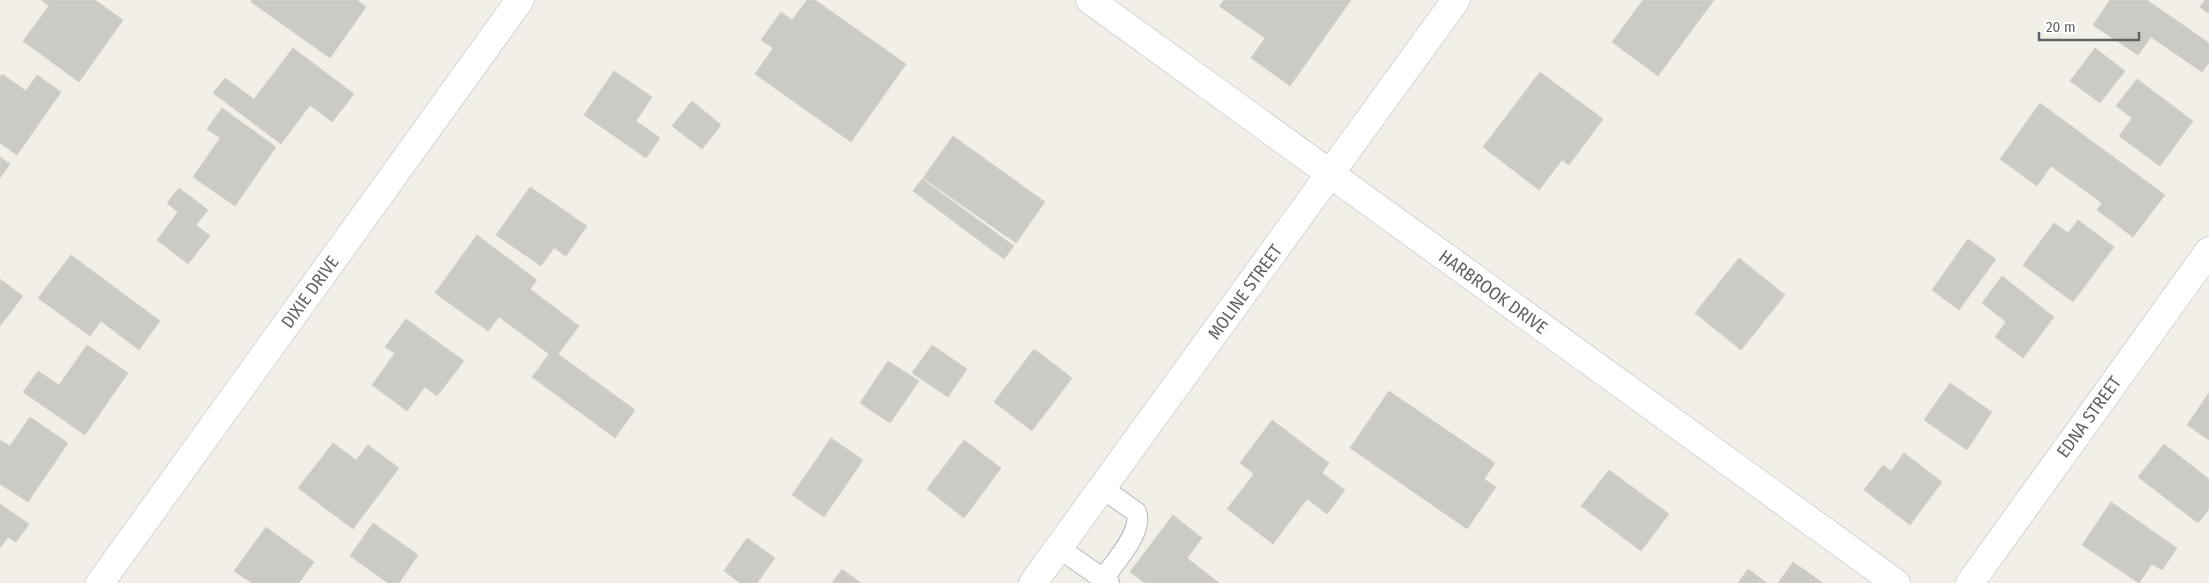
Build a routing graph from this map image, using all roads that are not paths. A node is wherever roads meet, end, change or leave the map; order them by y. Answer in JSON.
{"nodes":[{"id":1,"x":520,"y":0,"type":"edge"},
{"id":2,"x":1090,"y":0,"type":"edge"},
{"id":3,"x":1456,"y":0,"type":"edge"},
{"id":4,"x":1330,"y":175,"type":"junction"},
{"id":5,"x":2209,"y":251,"type":"edge"},
{"id":6,"x":1102,"y":488,"type":"junction"},
{"id":7,"x":1059,"y":548,"type":"junction"},
{"id":8,"x":1106,"y":581,"type":"edge"},
{"id":9,"x":100,"y":583,"type":"edge"},
{"id":10,"x":1033,"y":583,"type":"edge"},
{"id":11,"x":1896,"y":583,"type":"edge"},
{"id":12,"x":1970,"y":583,"type":"edge"}],
"edges":[{"from":1,"to":9,"type":"street","name":"DIXIE DRIVE"},
{"from":2,"to":4,"type":"street","name":"HARBROOK DRIVE"},
{"from":3,"to":4,"type":"street","name":"MOLINE STREET"},
{"from":4,"to":6,"type":"street","name":"MOLINE STREET"},
{"from":4,"to":11,"type":"street","name":"HARBROOK DRIVE"},
{"from":5,"to":12,"type":"street","name":"EDNA STREET"},
{"from":6,"to":7,"type":"street","name":"MOLINE STREET"},
{"from":6,"to":8,"type":"lane"},
{"from":7,"to":8,"type":"lane"},
{"from":7,"to":10,"type":"street","name":"MOLINE STREET"}]}
